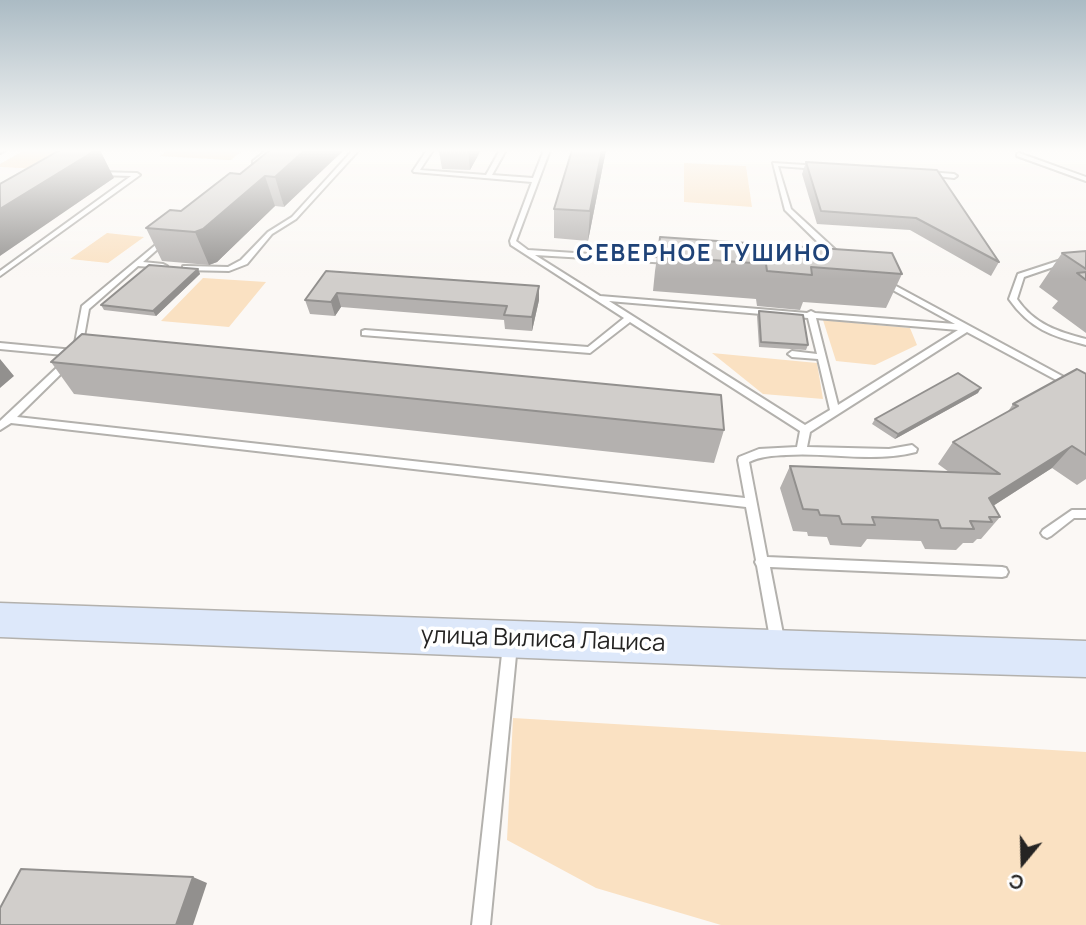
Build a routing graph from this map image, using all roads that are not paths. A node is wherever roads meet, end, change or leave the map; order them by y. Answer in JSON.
{"nodes":[{"id":1,"x":113,"y":193,"type":"edge"},
{"id":2,"x":317,"y":193,"type":"edge"},
{"id":3,"x":529,"y":193,"type":"edge"},
{"id":4,"x":783,"y":193,"type":"edge"},
{"id":5,"x":168,"y":237,"type":"edge"},
{"id":6,"x":524,"y":252,"type":"junction"},
{"id":7,"x":1086,"y":260,"type":"edge"},
{"id":8,"x":675,"y":262,"type":"edge"},
{"id":9,"x":845,"y":263,"type":"edge"},
{"id":10,"x":136,"y":264,"type":"junction"},
{"id":11,"x":0,"y":274,"type":"edge"},
{"id":12,"x":879,"y":278,"type":"edge"},
{"id":13,"x":595,"y":297,"type":"junction"},
{"id":14,"x":811,"y":313,"type":"junction"},
{"id":15,"x":628,"y":319,"type":"junction"},
{"id":16,"x":967,"y":328,"type":"junction"},
{"id":17,"x":365,"y":333,"type":"dead end"},
{"id":18,"x":1086,"y":342,"type":"edge"},
{"id":19,"x":0,"y":346,"type":"edge"},
{"id":20,"x":77,"y":353,"type":"junction"},
{"id":21,"x":792,"y":354,"type":"dead end"},
{"id":22,"x":822,"y":357,"type":"junction"},
{"id":23,"x":1086,"y":393,"type":"edge"},
{"id":24,"x":835,"y":410,"type":"junction"},
{"id":25,"x":9,"y":419,"type":"junction"},
{"id":26,"x":0,"y":427,"type":"edge"},
{"id":27,"x":805,"y":429,"type":"junction"},
{"id":28,"x":912,"y":449,"type":"dead end"},
{"id":29,"x":801,"y":450,"type":"junction"},
{"id":30,"x":751,"y":503,"type":"junction"},
{"id":31,"x":1086,"y":514,"type":"edge"},
{"id":32,"x":1046,"y":533,"type":"dead end"},
{"id":33,"x":761,"y":562,"type":"junction"},
{"id":34,"x":1002,"y":572,"type":"dead end"},
{"id":35,"x":0,"y":620,"type":"edge"},
{"id":36,"x":511,"y":638,"type":"junction"},
{"id":37,"x":779,"y":650,"type":"junction"},
{"id":38,"x":1086,"y":659,"type":"edge"},
{"id":39,"x":481,"y":925,"type":"edge"}],
"edges":[{"from":1,"to":11,"type":"lane"},
{"from":2,"to":10,"type":"lane"},
{"from":3,"to":6,"type":"lane"},
{"from":4,"to":9,"type":"lane"},
{"from":5,"to":10,"type":"lane"},
{"from":6,"to":8,"type":"lane"},
{"from":6,"to":13,"type":"lane"},
{"from":7,"to":18,"type":"lane"},
{"from":10,"to":20,"type":"lane"},
{"from":12,"to":16,"type":"lane"},
{"from":13,"to":14,"type":"lane"},
{"from":13,"to":15,"type":"lane"},
{"from":14,"to":16,"type":"lane"},
{"from":14,"to":22,"type":"lane"},
{"from":15,"to":17,"type":"lane"},
{"from":15,"to":27,"type":"lane"},
{"from":16,"to":23,"type":"lane"},
{"from":16,"to":24,"type":"lane"},
{"from":19,"to":20,"type":"lane"},
{"from":20,"to":25,"type":"lane"},
{"from":21,"to":22,"type":"lane"},
{"from":22,"to":24,"type":"lane"},
{"from":24,"to":27,"type":"lane"},
{"from":25,"to":26,"type":"lane"},
{"from":25,"to":30,"type":"lane"},
{"from":27,"to":29,"type":"lane"},
{"from":28,"to":29,"type":"lane"},
{"from":29,"to":30,"type":"lane"},
{"from":30,"to":33,"type":"lane"},
{"from":31,"to":32,"type":"lane"},
{"from":33,"to":34,"type":"lane"},
{"from":33,"to":37,"type":"lane"},
{"from":35,"to":36,"type":"main road","name":"улица Вилиса Лациса"},
{"from":36,"to":37,"type":"main road","name":"улица Вилиса Лациса"},
{"from":36,"to":39,"type":"lane"},
{"from":37,"to":38,"type":"main road","name":"улица Вилиса Лациса"}]}
